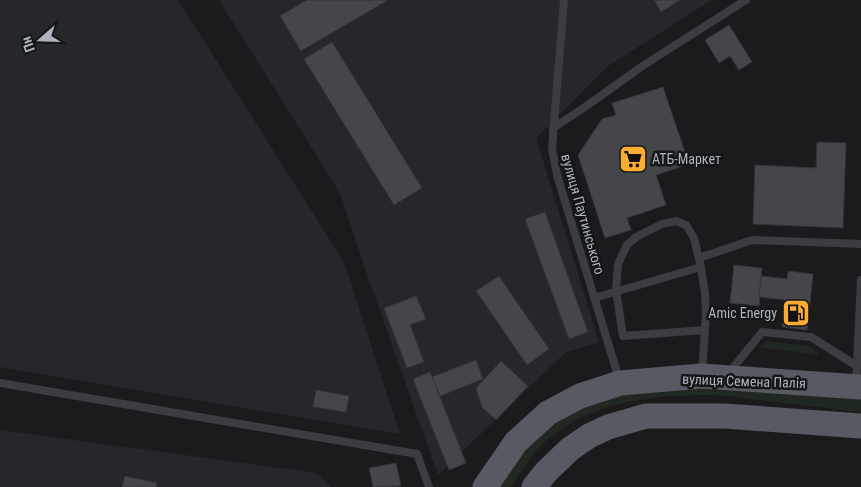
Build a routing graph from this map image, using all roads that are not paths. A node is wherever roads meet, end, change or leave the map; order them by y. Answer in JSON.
{"nodes":[{"id":1,"x":564,"y":0,"type":"edge"},
{"id":2,"x":746,"y":0,"type":"edge"},
{"id":3,"x":554,"y":128,"type":"junction"},
{"id":4,"x":861,"y":244,"type":"edge"},
{"id":5,"x":699,"y":258,"type":"junction"},
{"id":6,"x":701,"y":267,"type":"junction"},
{"id":7,"x":861,"y":280,"type":"edge"},
{"id":8,"x":616,"y":290,"type":"junction"},
{"id":9,"x":594,"y":298,"type":"junction"},
{"id":10,"x":705,"y":330,"type":"junction"},
{"id":11,"x":713,"y":377,"type":"junction"},
{"id":12,"x":858,"y":380,"type":"edge"},
{"id":13,"x":0,"y":383,"type":"edge"},
{"id":14,"x":620,"y":383,"type":"junction"},
{"id":15,"x":861,"y":426,"type":"edge"},
{"id":16,"x":540,"y":480,"type":"edge"},
{"id":17,"x":486,"y":485,"type":"edge"},
{"id":18,"x":430,"y":487,"type":"edge"}],
"edges":[{"from":1,"to":3,"type":"lane","name":"вулиця Паутинського"},
{"from":2,"to":3,"type":"lane"},
{"from":3,"to":9,"type":"lane","name":"вулиця Паутинського"},
{"from":4,"to":5,"type":"lane"},
{"from":5,"to":6,"type":"lane"},
{"from":5,"to":8,"type":"lane"},
{"from":6,"to":8,"type":"lane"},
{"from":6,"to":10,"type":"lane"},
{"from":7,"to":12,"type":"lane"},
{"from":8,"to":9,"type":"lane"},
{"from":8,"to":10,"type":"lane"},
{"from":9,"to":14,"type":"lane","name":"вулиця Паутинського"},
{"from":10,"to":11,"type":"lane"},
{"from":11,"to":12,"type":"main road","name":"вулиця Семена Палія"},
{"from":11,"to":12,"type":"lane"},
{"from":11,"to":14,"type":"main road","name":"вулиця Семена Палія"},
{"from":13,"to":18,"type":"lane"},
{"from":14,"to":17,"type":"main road","name":"вулиця Семена Палія"},
{"from":15,"to":16,"type":"main road"}]}
